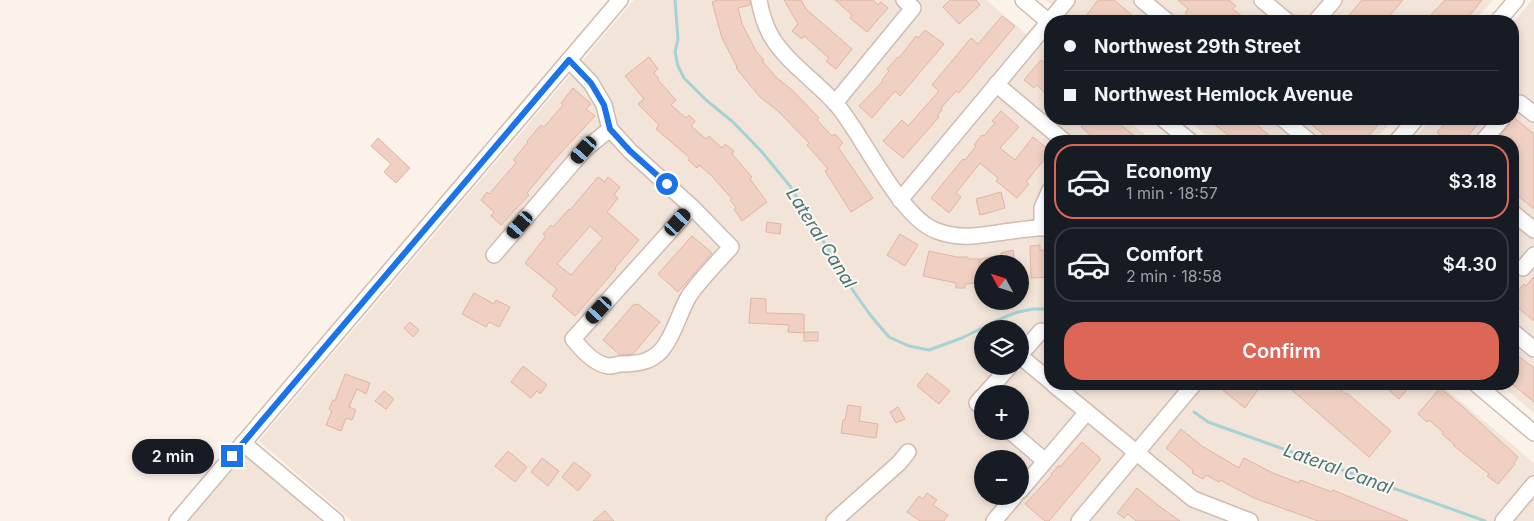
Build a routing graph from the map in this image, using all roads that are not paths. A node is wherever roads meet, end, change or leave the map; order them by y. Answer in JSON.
{"nodes":[{"id":1,"x":620,"y":0,"type":"edge"},
{"id":2,"x":759,"y":0,"type":"edge"},
{"id":3,"x":904,"y":0,"type":"edge"},
{"id":4,"x":1023,"y":0,"type":"edge"},
{"id":5,"x":1067,"y":0,"type":"edge"},
{"id":6,"x":1142,"y":0,"type":"edge"},
{"id":7,"x":1262,"y":0,"type":"edge"},
{"id":8,"x":1334,"y":0,"type":"edge"},
{"id":9,"x":1516,"y":0,"type":"edge"},
{"id":10,"x":1055,"y":15,"type":"edge"},
{"id":11,"x":1160,"y":15,"type":"edge"},
{"id":12,"x":1280,"y":15,"type":"edge"},
{"id":13,"x":1321,"y":15,"type":"edge"},
{"id":14,"x":1503,"y":15,"type":"edge"},
{"id":15,"x":1044,"y":18,"type":"edge"},
{"id":16,"x":1044,"y":28,"type":"edge"},
{"id":17,"x":569,"y":60,"type":"junction"},
{"id":18,"x":996,"y":84,"type":"junction"},
{"id":19,"x":835,"y":103,"type":"junction"},
{"id":20,"x":1519,"y":103,"type":"edge"},
{"id":21,"x":1534,"y":114,"type":"edge"},
{"id":22,"x":1044,"y":124,"type":"edge"},
{"id":23,"x":1045,"y":125,"type":"edge"},
{"id":24,"x":1170,"y":125,"type":"edge"},
{"id":25,"x":1290,"y":125,"type":"edge"},
{"id":26,"x":1411,"y":125,"type":"edge"},
{"id":27,"x":1497,"y":125,"type":"edge"},
{"id":28,"x":610,"y":129,"type":"junction"},
{"id":29,"x":1057,"y":135,"type":"edge"},
{"id":30,"x":1183,"y":135,"type":"edge"},
{"id":31,"x":1302,"y":135,"type":"edge"},
{"id":32,"x":1402,"y":135,"type":"edge"},
{"id":33,"x":1488,"y":135,"type":"edge"},
{"id":34,"x":900,"y":200,"type":"junction"},
{"id":35,"x":1044,"y":204,"type":"edge"},
{"id":36,"x":692,"y":207,"type":"junction"},
{"id":37,"x":1044,"y":218,"type":"edge"},
{"id":38,"x":1519,"y":218,"type":"edge"},
{"id":39,"x":1044,"y":228,"type":"edge"},
{"id":40,"x":1534,"y":230,"type":"edge"},
{"id":41,"x":494,"y":255,"type":"dead end"},
{"id":42,"x":1534,"y":255,"type":"edge"},
{"id":43,"x":1523,"y":268,"type":"dead end"},
{"id":44,"x":1041,"y":332,"type":"dead end"},
{"id":45,"x":1519,"y":336,"type":"edge"},
{"id":46,"x":1029,"y":346,"type":"edge"},
{"id":47,"x":1534,"y":348,"type":"edge"},
{"id":48,"x":1029,"y":364,"type":"edge"},
{"id":49,"x":1002,"y":375,"type":"edge"},
{"id":50,"x":1044,"y":376,"type":"edge"},
{"id":51,"x":993,"y":385,"type":"edge"},
{"id":52,"x":1061,"y":390,"type":"edge"},
{"id":53,"x":1189,"y":390,"type":"edge"},
{"id":54,"x":1483,"y":390,"type":"edge"},
{"id":55,"x":1087,"y":412,"type":"junction"},
{"id":56,"x":1534,"y":433,"type":"edge"},
{"id":57,"x":1020,"y":440,"type":"edge"},
{"id":58,"x":243,"y":443,"type":"junction"},
{"id":59,"x":908,"y":452,"type":"dead end"},
{"id":60,"x":1136,"y":453,"type":"junction"},
{"id":61,"x":1045,"y":461,"type":"junction"},
{"id":62,"x":1029,"y":480,"type":"edge"},
{"id":63,"x":1534,"y":484,"type":"edge"},
{"id":64,"x":1008,"y":505,"type":"edge"},
{"id":65,"x":999,"y":517,"type":"edge"},
{"id":66,"x":177,"y":521,"type":"edge"},
{"id":67,"x":336,"y":521,"type":"edge"},
{"id":68,"x":834,"y":521,"type":"edge"},
{"id":69,"x":1079,"y":521,"type":"edge"},
{"id":70,"x":1250,"y":521,"type":"edge"},
{"id":71,"x":1503,"y":521,"type":"edge"}],
"edges":[{"from":1,"to":17,"type":"street"},
{"from":2,"to":19,"type":"street"},
{"from":3,"to":19,"type":"street"},
{"from":4,"to":15,"type":"street"},
{"from":5,"to":10,"type":"street"},
{"from":6,"to":11,"type":"street"},
{"from":7,"to":12,"type":"street"},
{"from":8,"to":13,"type":"street"},
{"from":9,"to":14,"type":"street"},
{"from":16,"to":18,"type":"street"},
{"from":17,"to":28,"type":"street"},
{"from":17,"to":58,"type":"street"},
{"from":18,"to":22,"type":"street"},
{"from":18,"to":34,"type":"street"},
{"from":19,"to":34,"type":"street"},
{"from":20,"to":21,"type":"street"},
{"from":23,"to":29,"type":"street"},
{"from":24,"to":30,"type":"street"},
{"from":25,"to":31,"type":"street"},
{"from":26,"to":32,"type":"street"},
{"from":27,"to":33,"type":"street"},
{"from":28,"to":36,"type":"street"},
{"from":28,"to":41,"type":"street"},
{"from":34,"to":39,"type":"street"},
{"from":35,"to":37,"type":"street"},
{"from":36,"to":36,"type":"street"},
{"from":38,"to":40,"type":"street"},
{"from":42,"to":43,"type":"street"},
{"from":44,"to":46,"type":"street"},
{"from":45,"to":47,"type":"street"},
{"from":48,"to":50,"type":"street"},
{"from":49,"to":51,"type":"street"},
{"from":52,"to":55,"type":"street"},
{"from":53,"to":60,"type":"street"},
{"from":54,"to":56,"type":"street"},
{"from":55,"to":60,"type":"street"},
{"from":55,"to":61,"type":"street"},
{"from":57,"to":61,"type":"street"},
{"from":58,"to":66,"type":"street"},
{"from":58,"to":67,"type":"street"},
{"from":59,"to":68,"type":"street"},
{"from":60,"to":69,"type":"street"},
{"from":60,"to":70,"type":"street"},
{"from":61,"to":62,"type":"street"},
{"from":63,"to":71,"type":"street"},
{"from":64,"to":65,"type":"street"}]}
